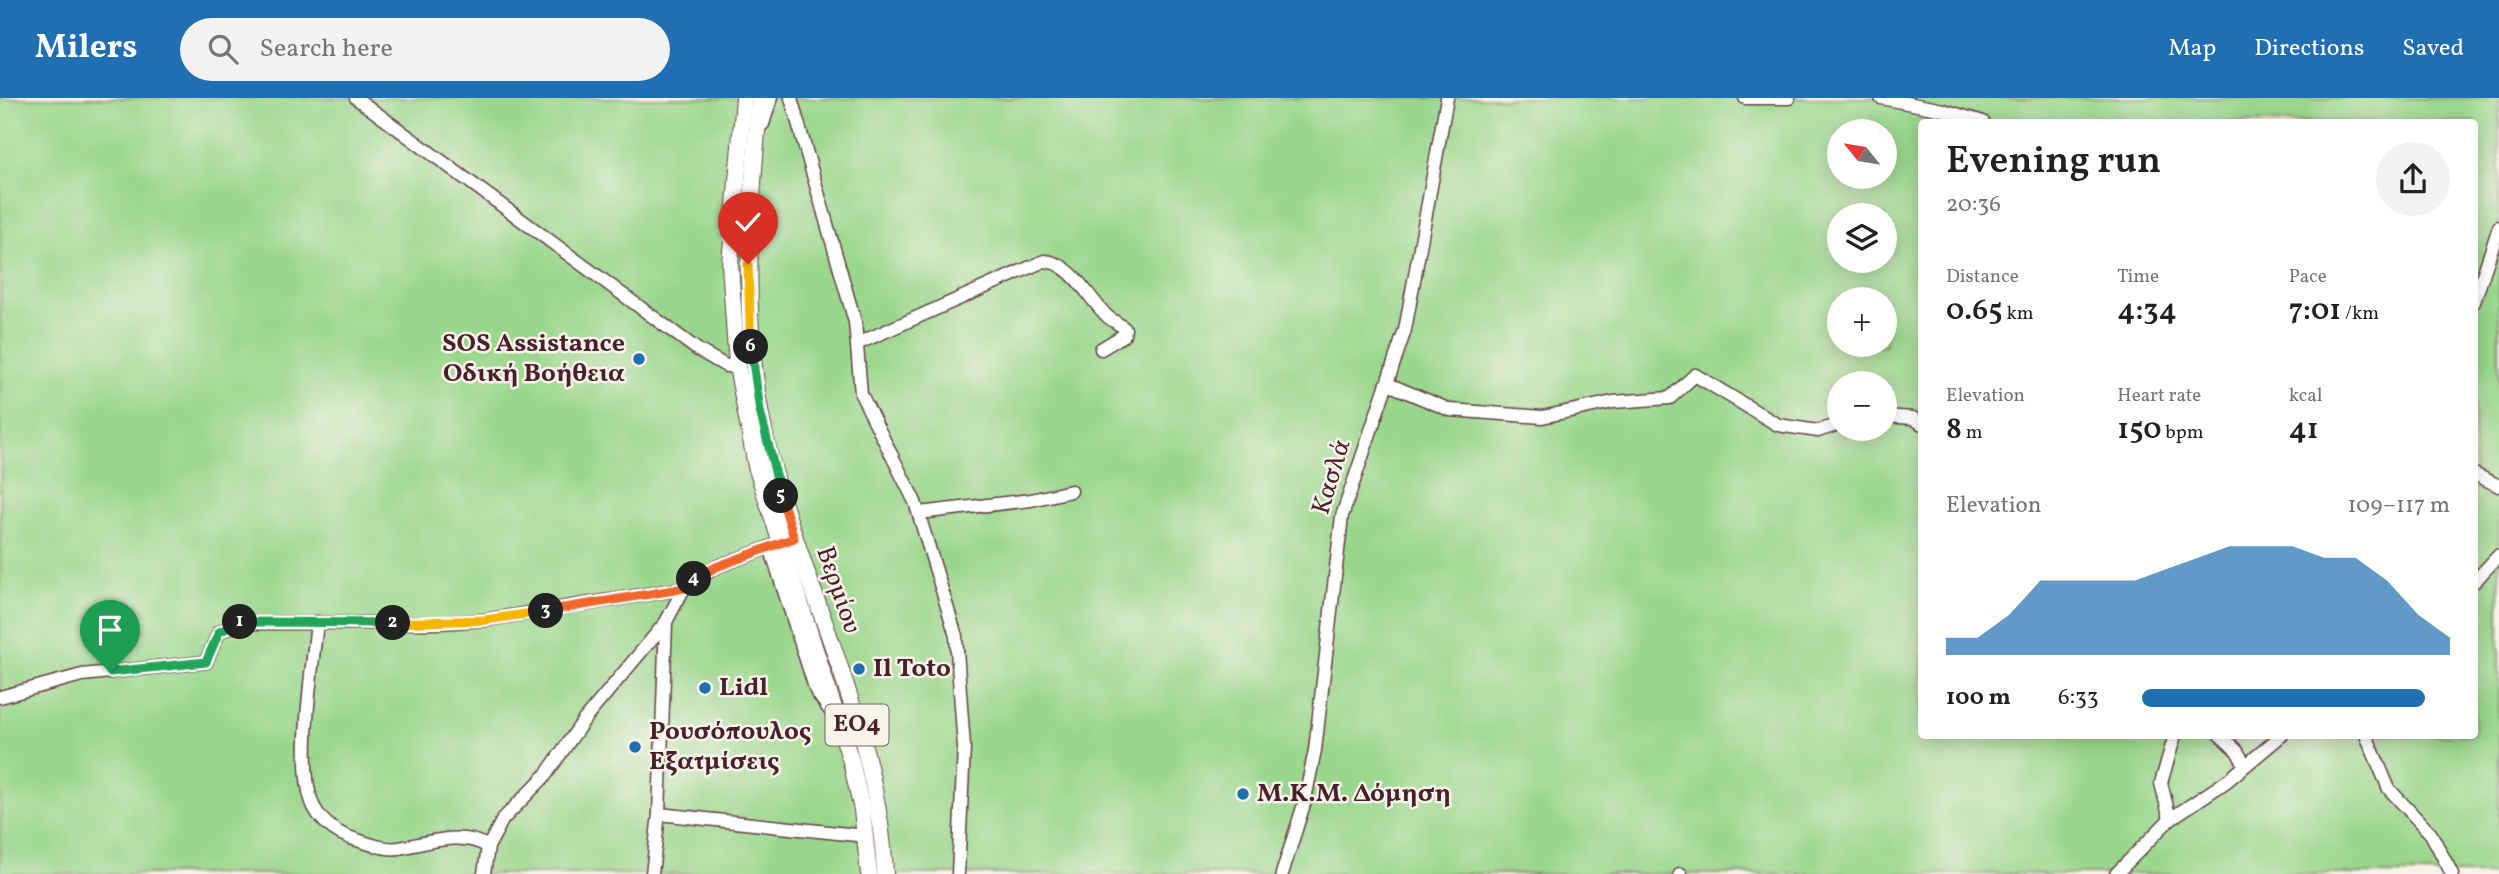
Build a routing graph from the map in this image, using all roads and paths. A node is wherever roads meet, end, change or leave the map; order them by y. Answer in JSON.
{"nodes":[{"id":1,"x":356,"y":98,"type":"edge"},
{"id":2,"x":744,"y":98,"type":"edge"},
{"id":3,"x":760,"y":98,"type":"edge"},
{"id":4,"x":771,"y":98,"type":"edge"},
{"id":5,"x":791,"y":98,"type":"edge"},
{"id":6,"x":1447,"y":98,"type":"edge"},
{"id":7,"x":1745,"y":98,"type":"edge"},
{"id":8,"x":1789,"y":98,"type":"edge"},
{"id":9,"x":1881,"y":98,"type":"edge"},
{"id":10,"x":1973,"y":119,"type":"edge"},
{"id":11,"x":754,"y":162,"type":"junction"},
{"id":12,"x":2499,"y":227,"type":"edge"},
{"id":13,"x":2478,"y":290,"type":"edge"},
{"id":14,"x":859,"y":344,"type":"junction"},
{"id":15,"x":1101,"y":349,"type":"dead end"},
{"id":16,"x":745,"y":365,"type":"junction"},
{"id":17,"x":1388,"y":384,"type":"junction"},
{"id":18,"x":1897,"y":417,"type":"edge"},
{"id":19,"x":1918,"y":421,"type":"edge"},
{"id":20,"x":1827,"y":428,"type":"edge"},
{"id":21,"x":2478,"y":476,"type":"edge"},
{"id":22,"x":2499,"y":486,"type":"edge"},
{"id":23,"x":1071,"y":491,"type":"dead end"},
{"id":24,"x":919,"y":513,"type":"junction"},
{"id":25,"x":782,"y":542,"type":"junction"},
{"id":26,"x":2499,"y":555,"type":"edge"},
{"id":27,"x":2478,"y":578,"type":"edge"},
{"id":28,"x":684,"y":588,"type":"junction"},
{"id":29,"x":317,"y":622,"type":"junction"},
{"id":30,"x":666,"y":622,"type":"junction"},
{"id":31,"x":0,"y":697,"type":"edge"},
{"id":32,"x":2174,"y":739,"type":"edge"},
{"id":33,"x":2223,"y":739,"type":"edge"},
{"id":34,"x":2277,"y":739,"type":"edge"},
{"id":35,"x":2367,"y":739,"type":"edge"},
{"id":36,"x":2245,"y":765,"type":"junction"},
{"id":37,"x":659,"y":814,"type":"junction"},
{"id":38,"x":2170,"y":819,"type":"junction"},
{"id":39,"x":866,"y":836,"type":"junction"},
{"id":40,"x":488,"y":847,"type":"junction"},
{"id":41,"x":484,"y":874,"type":"edge"},
{"id":42,"x":652,"y":874,"type":"edge"},
{"id":43,"x":869,"y":874,"type":"edge"},
{"id":44,"x":885,"y":874,"type":"edge"},
{"id":45,"x":958,"y":874,"type":"edge"},
{"id":46,"x":1282,"y":874,"type":"edge"},
{"id":47,"x":2116,"y":874,"type":"edge"},
{"id":48,"x":2452,"y":874,"type":"edge"}],
"edges":[{"from":1,"to":16,"type":"street"},
{"from":2,"to":16,"type":"main road","number":"ΕΟ4"},
{"from":3,"to":11,"type":"main road","number":"ΕΟ4"},
{"from":4,"to":11,"type":"street"},
{"from":5,"to":14,"type":"street"},
{"from":6,"to":17,"type":"street","name":"Κασλά"},
{"from":7,"to":8,"type":"street"},
{"from":9,"to":10,"type":"street"},
{"from":11,"to":16,"type":"main road","number":"ΕΟ4"},
{"from":12,"to":13,"type":"street"},
{"from":14,"to":15,"type":"street"},
{"from":14,"to":24,"type":"street"},
{"from":16,"to":25,"type":"main road","name":"Βερμίου","number":"ΕΟ4"},
{"from":17,"to":20,"type":"street"},
{"from":17,"to":46,"type":"street","name":"Κασλά"},
{"from":18,"to":19,"type":"street"},
{"from":21,"to":22,"type":"street"},
{"from":23,"to":24,"type":"street"},
{"from":24,"to":45,"type":"street"},
{"from":25,"to":28,"type":"street"},
{"from":25,"to":39,"type":"main road","name":"Βερμίου","number":"ΕΟ4"},
{"from":25,"to":44,"type":"main road","name":"Βερμίου","number":"ΕΟ4"},
{"from":26,"to":27,"type":"street"},
{"from":28,"to":29,"type":"street"},
{"from":28,"to":30,"type":"street"},
{"from":29,"to":31,"type":"street"},
{"from":29,"to":40,"type":"street"},
{"from":30,"to":37,"type":"street"},
{"from":30,"to":40,"type":"street"},
{"from":32,"to":38,"type":"street"},
{"from":33,"to":36,"type":"street"},
{"from":34,"to":36,"type":"street"},
{"from":35,"to":48,"type":"street"},
{"from":36,"to":38,"type":"street"},
{"from":37,"to":39,"type":"street"},
{"from":37,"to":42,"type":"street"},
{"from":38,"to":47,"type":"street"},
{"from":39,"to":43,"type":"main road","name":"Βερμίου","number":"ΕΟ4"},
{"from":40,"to":41,"type":"street"}]}
